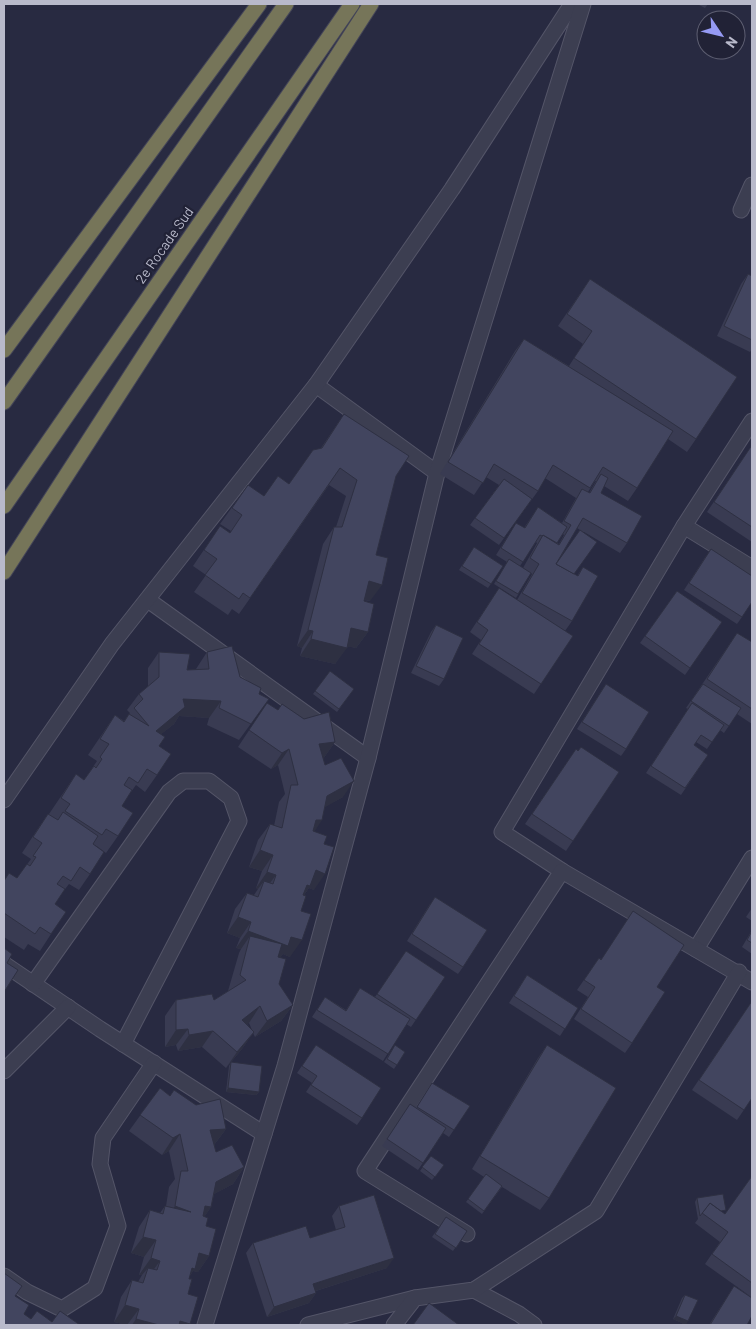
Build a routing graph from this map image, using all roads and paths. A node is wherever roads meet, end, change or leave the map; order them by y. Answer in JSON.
{"nodes":[{"id":1,"x":259,"y":4,"type":"edge"},
{"id":2,"x":286,"y":4,"type":"edge"},
{"id":3,"x":352,"y":4,"type":"edge"},
{"id":4,"x":371,"y":4,"type":"edge"},
{"id":5,"x":572,"y":4,"type":"edge"},
{"id":6,"x":583,"y":4,"type":"edge"},
{"id":7,"x":752,"y":185,"type":"edge"},
{"id":8,"x":741,"y":210,"type":"dead end"},
{"id":9,"x":4,"y":350,"type":"edge"},
{"id":10,"x":316,"y":385,"type":"junction"},
{"id":11,"x":4,"y":402,"type":"edge"},
{"id":12,"x":752,"y":421,"type":"edge"},
{"id":13,"x":438,"y":473,"type":"junction"},
{"id":14,"x":4,"y":506,"type":"edge"},
{"id":15,"x":684,"y":526,"type":"junction"},
{"id":16,"x":752,"y":568,"type":"edge"},
{"id":17,"x":4,"y":572,"type":"edge"},
{"id":18,"x":148,"y":600,"type":"junction"},
{"id":19,"x":368,"y":758,"type":"junction"},
{"id":20,"x":4,"y":800,"type":"edge"},
{"id":21,"x":752,"y":858,"type":"edge"},
{"id":22,"x":562,"y":871,"type":"junction"},
{"id":23,"x":696,"y":949,"type":"junction"},
{"id":24,"x":4,"y":964,"type":"edge"},
{"id":25,"x":739,"y":972,"type":"junction"},
{"id":26,"x":752,"y":982,"type":"edge"},
{"id":27,"x":33,"y":984,"type":"junction"},
{"id":28,"x":68,"y":1007,"type":"junction"},
{"id":29,"x":123,"y":1044,"type":"junction"},
{"id":30,"x":154,"y":1063,"type":"junction"},
{"id":31,"x":4,"y":1071,"type":"edge"},
{"id":32,"x":264,"y":1134,"type":"junction"},
{"id":33,"x":467,"y":1234,"type":"edge"},
{"id":34,"x":4,"y":1276,"type":"edge"},
{"id":35,"x":474,"y":1290,"type":"junction"},
{"id":36,"x":415,"y":1298,"type":"junction"},
{"id":37,"x":205,"y":1325,"type":"edge"},
{"id":38,"x":308,"y":1325,"type":"edge"},
{"id":39,"x":394,"y":1325,"type":"edge"},
{"id":40,"x":534,"y":1325,"type":"edge"}],
"edges":[{"from":1,"to":9,"type":"highway"},
{"from":2,"to":11,"type":"highway"},
{"from":3,"to":14,"type":"highway","name":"2e Rocade Sud"},
{"from":4,"to":17,"type":"highway"},
{"from":5,"to":10,"type":"street"},
{"from":6,"to":13,"type":"street"},
{"from":7,"to":8,"type":"street"},
{"from":10,"to":13,"type":"street"},
{"from":10,"to":18,"type":"street"},
{"from":12,"to":15,"type":"street"},
{"from":13,"to":19,"type":"street"},
{"from":15,"to":16,"type":"street"},
{"from":15,"to":22,"type":"street"},
{"from":18,"to":19,"type":"street"},
{"from":18,"to":20,"type":"street"},
{"from":19,"to":32,"type":"street"},
{"from":21,"to":23,"type":"street"},
{"from":22,"to":23,"type":"street"},
{"from":22,"to":33,"type":"street"},
{"from":23,"to":25,"type":"street"},
{"from":24,"to":27,"type":"street"},
{"from":25,"to":26,"type":"street"},
{"from":25,"to":35,"type":"street"},
{"from":27,"to":28,"type":"street"},
{"from":27,"to":29,"type":"street"},
{"from":28,"to":29,"type":"street"},
{"from":28,"to":31,"type":"street"},
{"from":29,"to":30,"type":"street"},
{"from":30,"to":32,"type":"street"},
{"from":30,"to":34,"type":"street"},
{"from":32,"to":37,"type":"street"},
{"from":35,"to":36,"type":"street"},
{"from":35,"to":40,"type":"street"},
{"from":36,"to":38,"type":"street"},
{"from":36,"to":39,"type":"street"}]}
